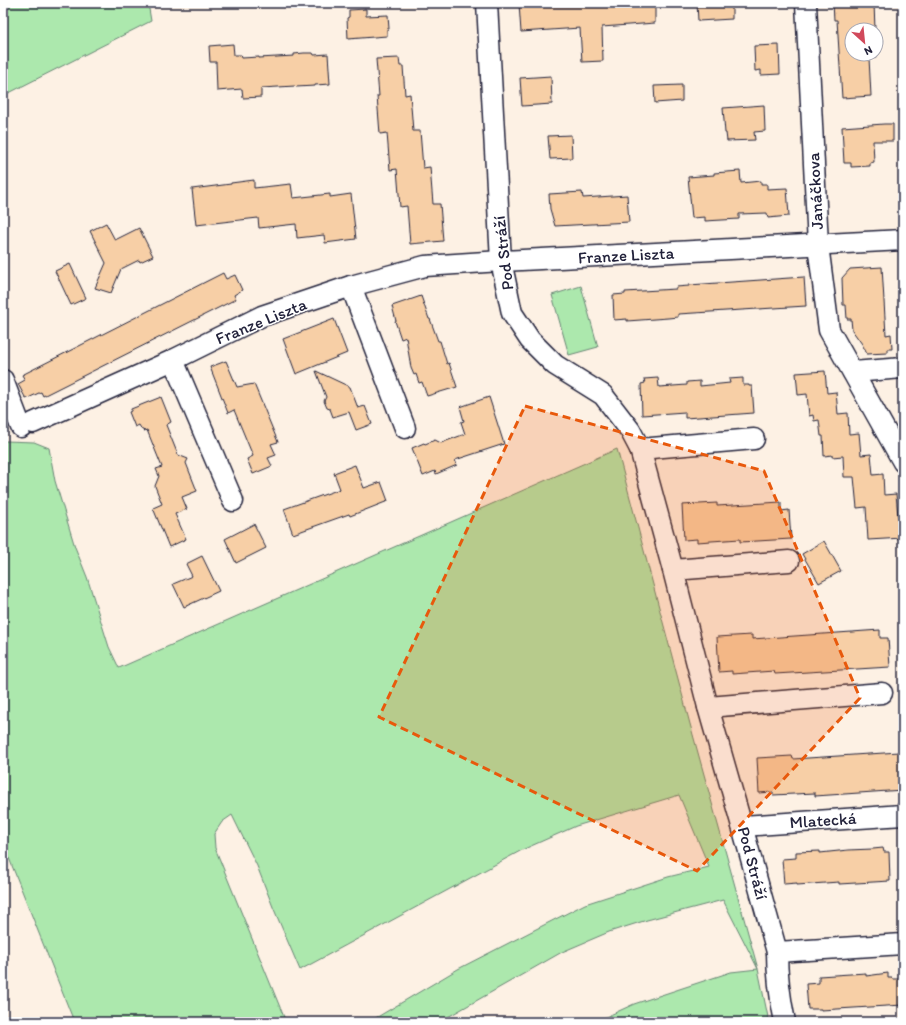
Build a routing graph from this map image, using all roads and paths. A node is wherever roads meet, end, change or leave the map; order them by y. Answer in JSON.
{"nodes":[{"id":1,"x":487,"y":3,"type":"edge"},
{"id":2,"x":806,"y":3,"type":"edge"},
{"id":3,"x":903,"y":240,"type":"edge"},
{"id":4,"x":818,"y":245,"type":"junction"},
{"id":5,"x":501,"y":261,"type":"junction"},
{"id":6,"x":352,"y":286,"type":"junction"},
{"id":7,"x":172,"y":360,"type":"junction"},
{"id":8,"x":903,"y":368,"type":"edge"},
{"id":9,"x":853,"y":372,"type":"junction"},
{"id":10,"x":3,"y":380,"type":"edge"},
{"id":11,"x":405,"y":428,"type":"dead end"},
{"id":12,"x":754,"y":439,"type":"dead end"},
{"id":13,"x":640,"y":449,"type":"junction"},
{"id":14,"x":903,"y":462,"type":"edge"},
{"id":15,"x":234,"y":501,"type":"dead end"},
{"id":16,"x":789,"y":561,"type":"dead end"},
{"id":17,"x":673,"y":570,"type":"junction"},
{"id":18,"x":882,"y":693,"type":"dead end"},
{"id":19,"x":708,"y":707,"type":"junction"},
{"id":20,"x":903,"y":815,"type":"edge"},
{"id":21,"x":742,"y":826,"type":"junction"},
{"id":22,"x":903,"y":944,"type":"edge"},
{"id":23,"x":777,"y":952,"type":"junction"},
{"id":24,"x":785,"y":1022,"type":"edge"}],
"edges":[{"from":1,"to":5,"type":"street","name":"Pod Stráží"},
{"from":2,"to":4,"type":"street","name":"Janáčkova"},
{"from":3,"to":4,"type":"street","name":"Franze Liszta"},
{"from":4,"to":5,"type":"street","name":"Franze Liszta"},
{"from":4,"to":9,"type":"street","name":"Janáčkova"},
{"from":5,"to":6,"type":"street","name":"Franze Liszta"},
{"from":5,"to":13,"type":"street","name":"Pod Stráží"},
{"from":6,"to":7,"type":"street","name":"Franze Liszta"},
{"from":6,"to":11,"type":"street"},
{"from":7,"to":10,"type":"street","name":"Franze Liszta"},
{"from":7,"to":15,"type":"street"},
{"from":8,"to":9,"type":"street"},
{"from":9,"to":14,"type":"street","name":"Janáčkova"},
{"from":12,"to":13,"type":"street"},
{"from":13,"to":17,"type":"street","name":"Pod Stráží"},
{"from":16,"to":17,"type":"street"},
{"from":17,"to":19,"type":"street","name":"Pod Stráží"},
{"from":18,"to":19,"type":"street"},
{"from":19,"to":21,"type":"street","name":"Pod Stráží"},
{"from":20,"to":21,"type":"street","name":"Mlatecká"},
{"from":21,"to":23,"type":"street","name":"Pod Stráží"},
{"from":22,"to":23,"type":"street"},
{"from":23,"to":24,"type":"street","name":"Pod Stráží"}]}
